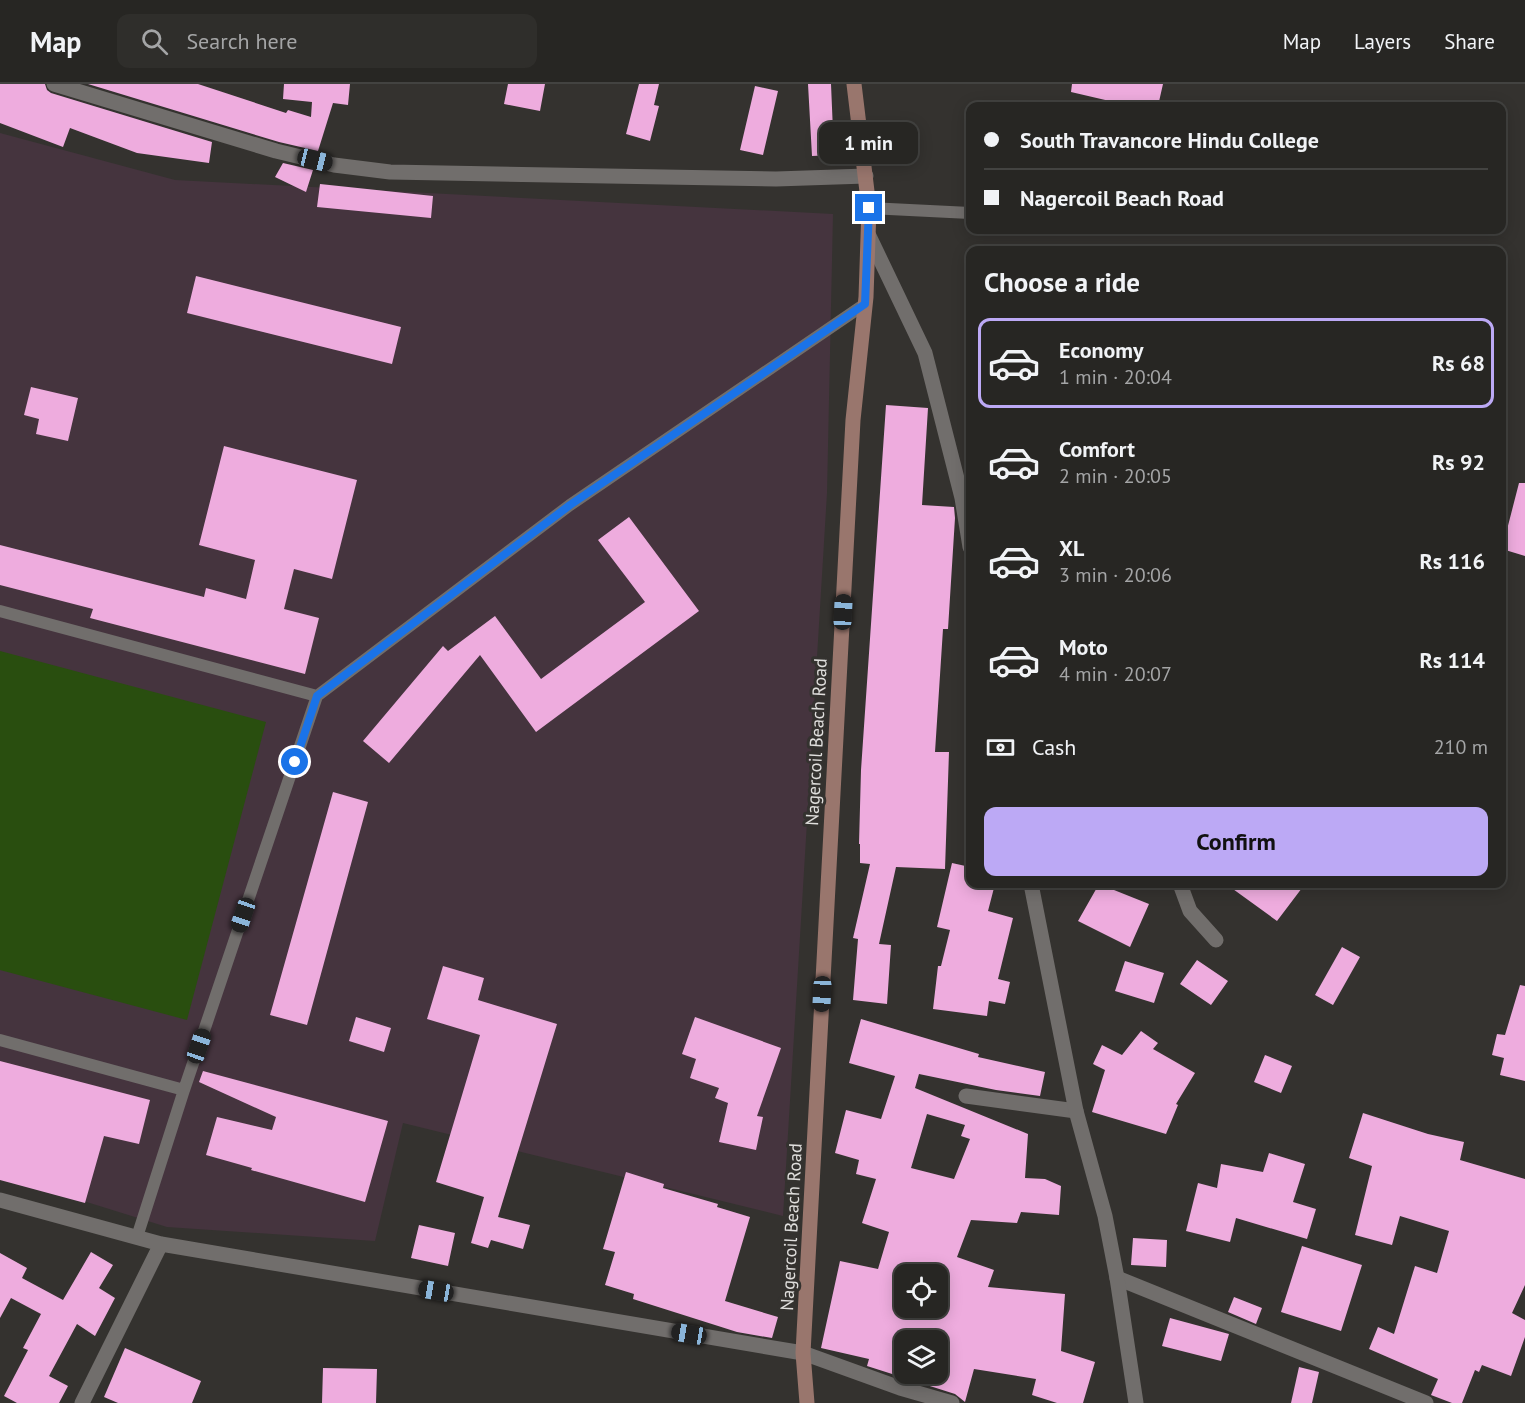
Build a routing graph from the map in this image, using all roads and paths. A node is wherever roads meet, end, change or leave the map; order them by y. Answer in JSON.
{"nodes":[{"id":1,"x":54,"y":84,"type":"edge"},
{"id":2,"x":854,"y":84,"type":"edge"},
{"id":3,"x":866,"y":176,"type":"junction"},
{"id":4,"x":869,"y":208,"type":"junction"},
{"id":5,"x":966,"y":213,"type":"edge"},
{"id":6,"x":868,"y":236,"type":"junction"},
{"id":7,"x":865,"y":304,"type":"junction"},
{"id":8,"x":966,"y":500,"type":"edge"},
{"id":9,"x":0,"y":611,"type":"edge"},
{"id":10,"x":317,"y":696,"type":"junction"},
{"id":11,"x":1032,"y":888,"type":"edge"},
{"id":12,"x":1181,"y":888,"type":"edge"},
{"id":13,"x":1216,"y":940,"type":"dead end"},
{"id":14,"x":0,"y":1040,"type":"edge"},
{"id":15,"x":184,"y":1090,"type":"junction"},
{"id":16,"x":966,"y":1096,"type":"dead end"},
{"id":17,"x":1076,"y":1111,"type":"junction"},
{"id":18,"x":0,"y":1200,"type":"edge"},
{"id":19,"x":137,"y":1237,"type":"junction"},
{"id":20,"x":161,"y":1244,"type":"junction"},
{"id":21,"x":1117,"y":1278,"type":"junction"},
{"id":22,"x":803,"y":1353,"type":"junction"},
{"id":23,"x":82,"y":1403,"type":"edge"},
{"id":24,"x":807,"y":1403,"type":"edge"},
{"id":25,"x":952,"y":1403,"type":"edge"},
{"id":26,"x":1136,"y":1403,"type":"edge"},
{"id":27,"x":1426,"y":1403,"type":"edge"}],
"edges":[{"from":1,"to":3,"type":"street"},
{"from":2,"to":3,"type":"main road","name":"Nagercoil Beach Road"},
{"from":3,"to":4,"type":"main road","name":"Nagercoil Beach Road"},
{"from":4,"to":5,"type":"lane"},
{"from":4,"to":6,"type":"main road","name":"Nagercoil Beach Road"},
{"from":6,"to":7,"type":"main road","name":"Nagercoil Beach Road"},
{"from":6,"to":8,"type":"street"},
{"from":7,"to":10,"type":"lane"},
{"from":7,"to":22,"type":"main road","name":"Nagercoil Beach Road"},
{"from":9,"to":10,"type":"lane"},
{"from":10,"to":15,"type":"lane"},
{"from":11,"to":17,"type":"street"},
{"from":12,"to":13,"type":"street"},
{"from":14,"to":15,"type":"lane"},
{"from":15,"to":19,"type":"lane"},
{"from":16,"to":17,"type":"street"},
{"from":17,"to":21,"type":"street"},
{"from":18,"to":19,"type":"street"},
{"from":19,"to":20,"type":"street"},
{"from":20,"to":22,"type":"street"},
{"from":20,"to":23,"type":"street"},
{"from":21,"to":26,"type":"street"},
{"from":21,"to":27,"type":"street"},
{"from":22,"to":24,"type":"main road","name":"Nagercoil Beach Road"},
{"from":22,"to":25,"type":"street"}]}
